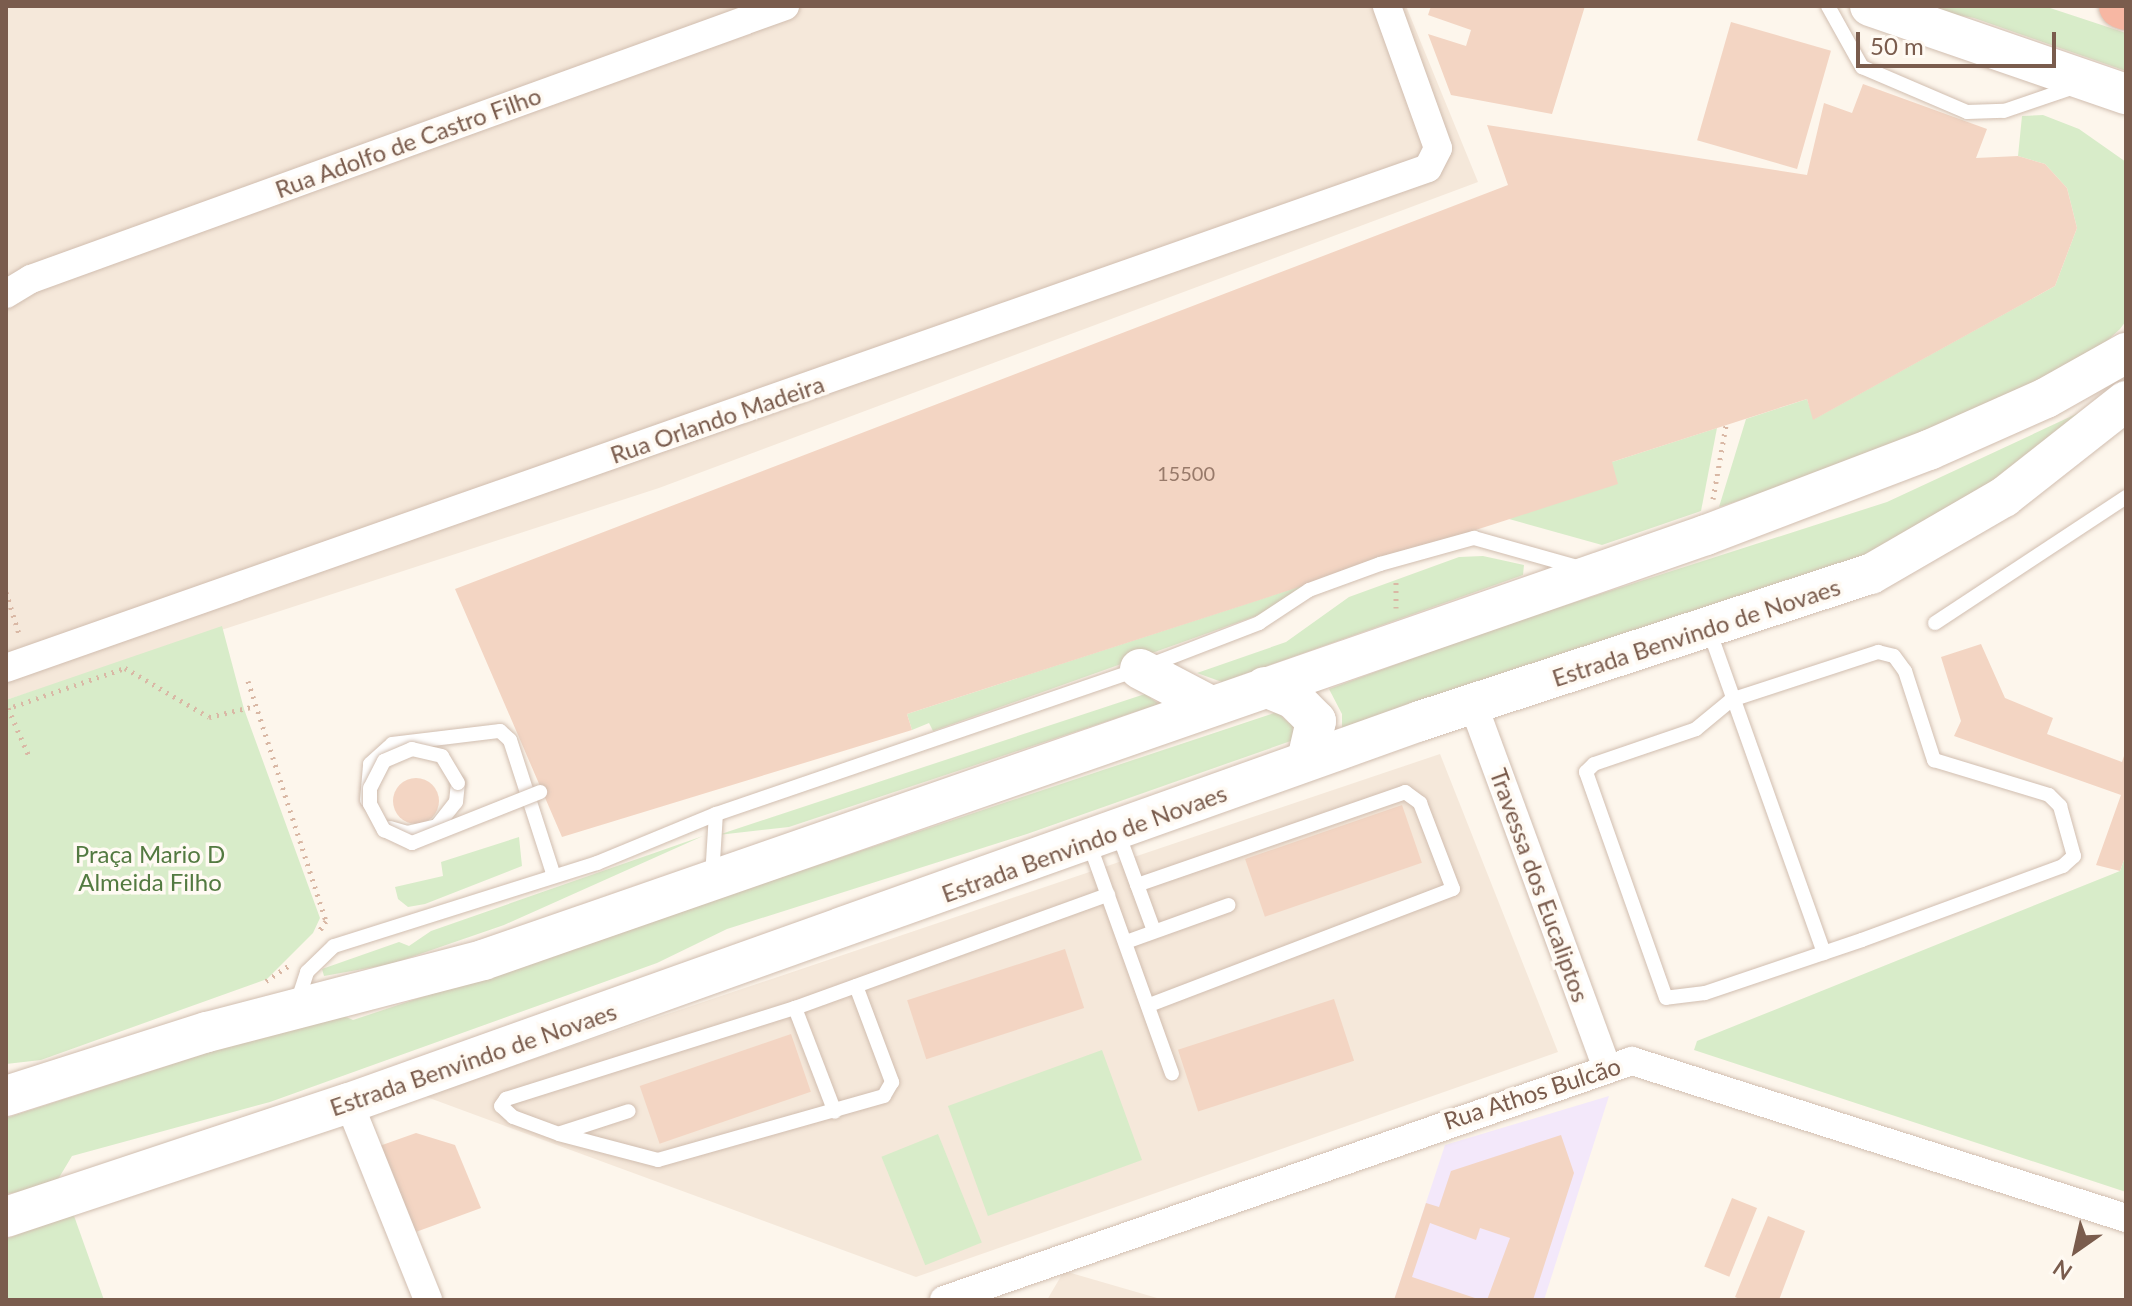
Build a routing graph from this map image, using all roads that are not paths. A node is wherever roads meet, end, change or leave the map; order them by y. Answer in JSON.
{"nodes":[{"id":1,"x":785,"y":6,"type":"edge"},
{"id":2,"x":1387,"y":6,"type":"edge"},
{"id":3,"x":1828,"y":6,"type":"edge"},
{"id":4,"x":1881,"y":10,"type":"edge"},
{"id":5,"x":2117,"y":90,"type":"edge"},
{"id":6,"x":18,"y":278,"type":"edge"},
{"id":7,"x":6,"y":294,"type":"edge"},
{"id":8,"x":2126,"y":353,"type":"edge"},
{"id":9,"x":2126,"y":401,"type":"edge"},
{"id":10,"x":2126,"y":497,"type":"edge"},
{"id":11,"x":1592,"y":572,"type":"junction"},
{"id":12,"x":1935,"y":623,"type":"dead end"},
{"id":13,"x":1709,"y":629,"type":"junction"},
{"id":14,"x":17,"y":664,"type":"edge"},
{"id":15,"x":1140,"y":669,"type":"junction"},
{"id":16,"x":1265,"y":687,"type":"junction"},
{"id":17,"x":1731,"y":700,"type":"junction"},
{"id":18,"x":1473,"y":704,"type":"junction"},
{"id":19,"x":1209,"y":705,"type":"junction"},
{"id":20,"x":1307,"y":760,"type":"junction"},
{"id":21,"x":540,"y":792,"type":"dead end"},
{"id":22,"x":716,"y":814,"type":"junction"},
{"id":23,"x":379,"y":821,"type":"junction"},
{"id":24,"x":1103,"y":838,"type":"junction"},
{"id":25,"x":554,"y":876,"type":"junction"},
{"id":26,"x":712,"y":878,"type":"junction"},
{"id":27,"x":1137,"y":885,"type":"junction"},
{"id":28,"x":1108,"y":895,"type":"junction"},
{"id":29,"x":1229,"y":905,"type":"dead end"},
{"id":30,"x":1154,"y":931,"type":"junction"},
{"id":31,"x":1126,"y":942,"type":"junction"},
{"id":32,"x":1824,"y":953,"type":"junction"},
{"id":33,"x":856,"y":986,"type":"junction"},
{"id":34,"x":1149,"y":1005,"type":"junction"},
{"id":35,"x":295,"y":1007,"type":"junction"},
{"id":36,"x":795,"y":1008,"type":"junction"},
{"id":37,"x":1606,"y":1065,"type":"junction"},
{"id":38,"x":1172,"y":1073,"type":"dead end"},
{"id":39,"x":6,"y":1096,"type":"edge"},
{"id":40,"x":349,"y":1103,"type":"junction"},
{"id":41,"x":629,"y":1111,"type":"dead end"},
{"id":42,"x":835,"y":1112,"type":"junction"},
{"id":43,"x":559,"y":1134,"type":"junction"},
{"id":44,"x":6,"y":1217,"type":"edge"},
{"id":45,"x":2126,"y":1218,"type":"edge"},
{"id":46,"x":983,"y":1294,"type":"edge"},
{"id":47,"x":428,"y":1300,"type":"edge"},
{"id":48,"x":944,"y":1300,"type":"edge"}],
"edges":[{"from":1,"to":6,"type":"street","name":"Rua Adolfo de Castro Filho"},
{"from":2,"to":14,"type":"street","name":"Rua Orlando Madeira"},
{"from":3,"to":5,"type":"lane"},
{"from":4,"to":5,"type":"street"},
{"from":6,"to":7,"type":"street","name":"Rua Adolfo de Castro Filho"},
{"from":8,"to":11,"type":"street"},
{"from":9,"to":13,"type":"street","name":"Estrada Benvindo de Novaes"},
{"from":10,"to":12,"type":"lane"},
{"from":11,"to":15,"type":"lane"},
{"from":11,"to":16,"type":"street"},
{"from":13,"to":17,"type":"lane"},
{"from":13,"to":18,"type":"street","name":"Estrada Benvindo de Novaes"},
{"from":15,"to":19,"type":"street"},
{"from":15,"to":22,"type":"lane"},
{"from":16,"to":19,"type":"street"},
{"from":16,"to":20,"type":"street"},
{"from":17,"to":32,"type":"lane"},
{"from":17,"to":32,"type":"lane"},
{"from":17,"to":32,"type":"lane"},
{"from":18,"to":20,"type":"street","name":"Estrada Benvindo de Novaes"},
{"from":18,"to":37,"type":"street","name":"Travessa dos Eucaliptos"},
{"from":19,"to":26,"type":"street"},
{"from":20,"to":24,"type":"street","name":"Estrada Benvindo de Novaes"},
{"from":21,"to":23,"type":"lane","bridge":true},
{"from":22,"to":25,"type":"lane"},
{"from":22,"to":26,"type":"lane"},
{"from":23,"to":23,"type":"lane","bridge":true},
{"from":23,"to":25,"type":"lane","bridge":true},
{"from":24,"to":27,"type":"lane"},
{"from":24,"to":28,"type":"lane"},
{"from":24,"to":40,"type":"street","name":"Estrada Benvindo de Novaes"},
{"from":25,"to":35,"type":"lane"},
{"from":26,"to":35,"type":"street"},
{"from":27,"to":30,"type":"lane"},
{"from":27,"to":34,"type":"lane"},
{"from":28,"to":31,"type":"lane"},
{"from":28,"to":33,"type":"lane"},
{"from":29,"to":30,"type":"lane"},
{"from":30,"to":31,"type":"lane"},
{"from":31,"to":34,"type":"lane"},
{"from":33,"to":36,"type":"lane"},
{"from":33,"to":42,"type":"lane"},
{"from":34,"to":38,"type":"lane"},
{"from":35,"to":39,"type":"street"},
{"from":36,"to":42,"type":"lane"},
{"from":36,"to":43,"type":"lane"},
{"from":37,"to":45,"type":"street","name":"Rua Athos Bulcão"},
{"from":37,"to":46,"type":"street","name":"Rua Athos Bulcão"},
{"from":40,"to":44,"type":"street","name":"Estrada Benvindo de Novaes"},
{"from":40,"to":47,"type":"street"},
{"from":41,"to":43,"type":"lane"},
{"from":42,"to":43,"type":"lane"},
{"from":46,"to":48,"type":"street","name":"Rua Athos Bulcão"}]}
